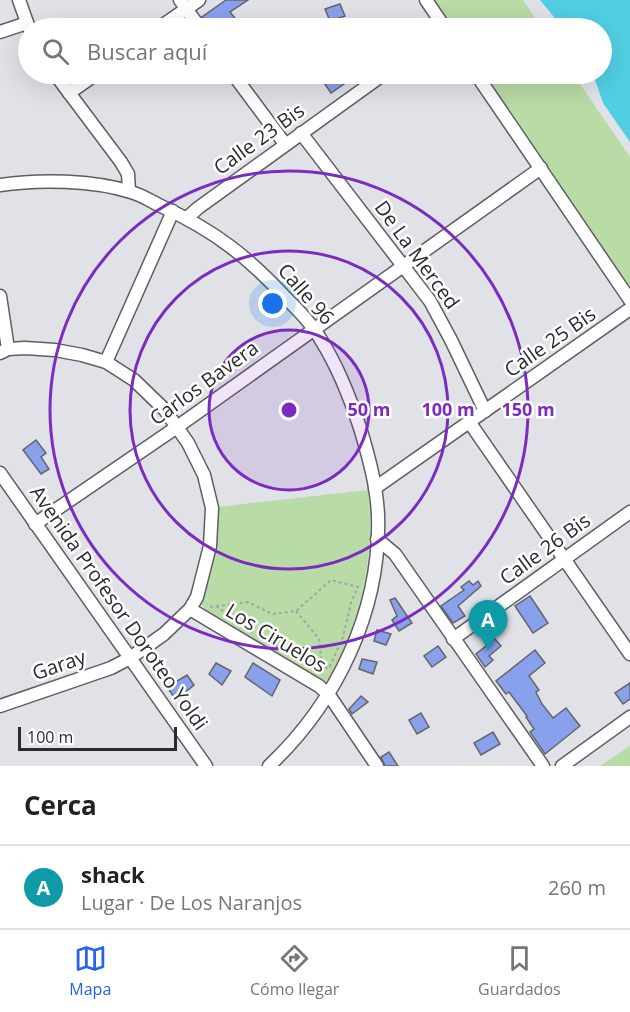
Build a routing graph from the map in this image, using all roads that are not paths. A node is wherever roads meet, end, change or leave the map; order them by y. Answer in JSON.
{"nodes":[{"id":1,"x":19,"y":0,"type":"edge"},
{"id":2,"x":198,"y":0,"type":"edge"},
{"id":3,"x":426,"y":0,"type":"edge"},
{"id":4,"x":183,"y":5,"type":"edge"},
{"id":5,"x":25,"y":18,"type":"edge"},
{"id":6,"x":169,"y":18,"type":"edge"},
{"id":7,"x":193,"y":18,"type":"edge"},
{"id":8,"x":438,"y":18,"type":"edge"},
{"id":9,"x":18,"y":28,"type":"edge"},
{"id":10,"x":0,"y":32,"type":"edge"},
{"id":11,"x":62,"y":84,"type":"edge"},
{"id":12,"x":82,"y":84,"type":"edge"},
{"id":13,"x":240,"y":84,"type":"edge"},
{"id":14,"x":370,"y":84,"type":"edge"},
{"id":15,"x":483,"y":84,"type":"edge"},
{"id":16,"x":69,"y":93,"type":"junction"},
{"id":17,"x":301,"y":133,"type":"junction"},
{"id":18,"x":285,"y":144,"type":"junction"},
{"id":19,"x":541,"y":168,"type":"junction"},
{"id":20,"x":0,"y":185,"type":"edge"},
{"id":21,"x":129,"y":191,"type":"junction"},
{"id":22,"x":173,"y":211,"type":"junction"},
{"id":23,"x":187,"y":218,"type":"junction"},
{"id":24,"x":403,"y":265,"type":"junction"},
{"id":25,"x":0,"y":296,"type":"edge"},
{"id":26,"x":630,"y":300,"type":"edge"},
{"id":27,"x":630,"y":309,"type":"edge"},
{"id":28,"x":313,"y":328,"type":"junction"},
{"id":29,"x":4,"y":351,"type":"edge"},
{"id":30,"x":106,"y":362,"type":"junction"},
{"id":31,"x":485,"y":411,"type":"junction"},
{"id":32,"x":470,"y":423,"type":"junction"},
{"id":33,"x":177,"y":427,"type":"junction"},
{"id":34,"x":0,"y":473,"type":"edge"},
{"id":35,"x":375,"y":488,"type":"junction"},
{"id":36,"x":630,"y":512,"type":"edge"},
{"id":37,"x":35,"y":524,"type":"junction"},
{"id":38,"x":377,"y":539,"type":"junction"},
{"id":39,"x":563,"y":559,"type":"junction"},
{"id":40,"x":193,"y":610,"type":"junction"},
{"id":41,"x":453,"y":639,"type":"junction"},
{"id":42,"x":630,"y":654,"type":"edge"},
{"id":43,"x":130,"y":658,"type":"junction"},
{"id":44,"x":329,"y":695,"type":"junction"},
{"id":45,"x":0,"y":706,"type":"edge"},
{"id":46,"x":630,"y":717,"type":"edge"},
{"id":47,"x":206,"y":766,"type":"edge"},
{"id":48,"x":269,"y":766,"type":"edge"},
{"id":49,"x":377,"y":766,"type":"edge"},
{"id":50,"x":543,"y":766,"type":"edge"},
{"id":51,"x":562,"y":766,"type":"edge"}],
"edges":[{"from":1,"to":5,"type":"street"},
{"from":2,"to":4,"type":"street"},
{"from":3,"to":8,"type":"street"},
{"from":4,"to":6,"type":"street"},
{"from":4,"to":7,"type":"street"},
{"from":9,"to":10,"type":"street"},
{"from":11,"to":16,"type":"street"},
{"from":12,"to":16,"type":"street"},
{"from":13,"to":18,"type":"street"},
{"from":14,"to":17,"type":"street","name":"Calle 23 Bis"},
{"from":15,"to":19,"type":"street"},
{"from":16,"to":21,"type":"street"},
{"from":17,"to":18,"type":"street","name":"Calle 23 Bis"},
{"from":17,"to":24,"type":"street","name":"De La Merced"},
{"from":18,"to":23,"type":"street","name":"Calle 23 Bis"},
{"from":19,"to":24,"type":"street","name":"Carlos Bavera"},
{"from":19,"to":26,"type":"street"},
{"from":20,"to":21,"type":"street","name":"Calle 96"},
{"from":21,"to":22,"type":"street","name":"Calle 96"},
{"from":22,"to":23,"type":"street","name":"Calle 96"},
{"from":22,"to":30,"type":"street"},
{"from":23,"to":28,"type":"street","name":"Calle 96"},
{"from":24,"to":28,"type":"street","name":"Carlos Bavera"},
{"from":24,"to":31,"type":"street","name":"De La Merced"},
{"from":25,"to":29,"type":"street"},
{"from":27,"to":31,"type":"street","name":"Calle 25 Bis"},
{"from":28,"to":33,"type":"street","name":"Carlos Bavera"},
{"from":28,"to":35,"type":"street","name":"Calle 96"},
{"from":29,"to":30,"type":"street"},
{"from":30,"to":33,"type":"street"},
{"from":31,"to":32,"type":"street","name":"Calle 25 Bis"},
{"from":32,"to":35,"type":"street","name":"Calle 25 Bis"},
{"from":32,"to":39,"type":"street"},
{"from":33,"to":37,"type":"street","name":"Carlos Bavera"},
{"from":33,"to":40,"type":"street"},
{"from":34,"to":37,"type":"street","name":"Avenida Profesor Doroteo Yoldi"},
{"from":35,"to":38,"type":"street","name":"Calle 96"},
{"from":36,"to":39,"type":"street","name":"Calle 26 Bis"},
{"from":37,"to":43,"type":"street","name":"Avenida Profesor Doroteo Yoldi"},
{"from":38,"to":41,"type":"street"},
{"from":38,"to":44,"type":"street","name":"Calle 96"},
{"from":39,"to":41,"type":"street","name":"Calle 26 Bis"},
{"from":39,"to":42,"type":"street"},
{"from":40,"to":43,"type":"street","name":"Garay"},
{"from":40,"to":44,"type":"street","name":"Los Ciruelos"},
{"from":41,"to":50,"type":"street"},
{"from":43,"to":45,"type":"street","name":"Garay"},
{"from":43,"to":47,"type":"street","name":"Avenida Profesor Doroteo Yoldi"},
{"from":44,"to":48,"type":"street","name":"Calle 96"},
{"from":44,"to":49,"type":"street","name":"Los Ciruelos"},
{"from":46,"to":51,"type":"street"}]}
